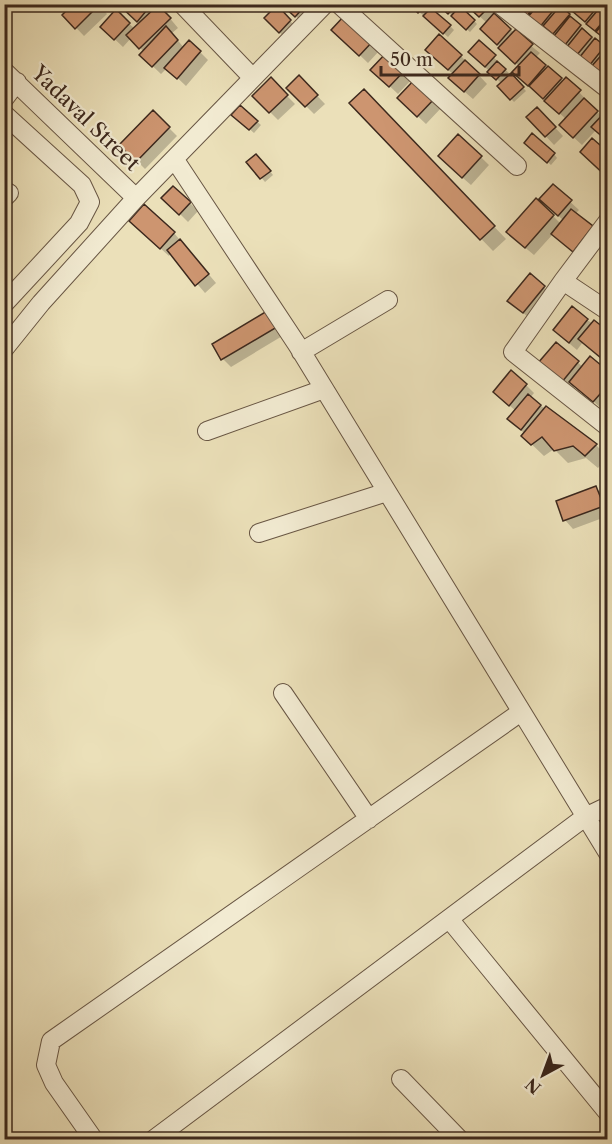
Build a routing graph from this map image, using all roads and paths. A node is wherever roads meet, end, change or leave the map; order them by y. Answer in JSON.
{"nodes":[{"id":1,"x":182,"y":4,"type":"edge"},
{"id":2,"x":325,"y":4,"type":"edge"},
{"id":3,"x":339,"y":4,"type":"edge"},
{"id":4,"x":499,"y":4,"type":"edge"},
{"id":5,"x":11,"y":76,"type":"edge"},
{"id":6,"x":252,"y":77,"type":"junction"},
{"id":7,"x":608,"y":89,"type":"edge"},
{"id":8,"x":4,"y":99,"type":"edge"},
{"id":9,"x":4,"y":114,"type":"edge"},
{"id":10,"x":175,"y":160,"type":"junction"},
{"id":11,"x":517,"y":166,"type":"dead end"},
{"id":12,"x":136,"y":198,"type":"junction"},
{"id":13,"x":608,"y":220,"type":"edge"},
{"id":14,"x":563,"y":280,"type":"junction"},
{"id":15,"x":388,"y":300,"type":"dead end"},
{"id":16,"x":4,"y":304,"type":"edge"},
{"id":17,"x":608,"y":311,"type":"edge"},
{"id":18,"x":4,"y":348,"type":"edge"},
{"id":19,"x":302,"y":352,"type":"junction"},
{"id":20,"x":324,"y":389,"type":"junction"},
{"id":21,"x":608,"y":427,"type":"edge"},
{"id":22,"x":207,"y":431,"type":"dead end"},
{"id":23,"x":387,"y":492,"type":"junction"},
{"id":24,"x":259,"y":533,"type":"dead end"},
{"id":25,"x":283,"y":693,"type":"dead end"},
{"id":26,"x":521,"y":712,"type":"junction"},
{"id":27,"x":608,"y":806,"type":"edge"},
{"id":28,"x":585,"y":817,"type":"junction"},
{"id":29,"x":369,"y":819,"type":"junction"},
{"id":30,"x":608,"y":853,"type":"edge"},
{"id":31,"x":450,"y":920,"type":"junction"},
{"id":32,"x":401,"y":1079,"type":"dead end"},
{"id":33,"x":608,"y":1113,"type":"edge"},
{"id":34,"x":94,"y":1140,"type":"edge"},
{"id":35,"x":153,"y":1140,"type":"edge"},
{"id":36,"x":459,"y":1140,"type":"edge"}],
"edges":[{"from":1,"to":6,"type":"street"},
{"from":2,"to":6,"type":"street"},
{"from":3,"to":11,"type":"street"},
{"from":4,"to":7,"type":"street"},
{"from":5,"to":8,"type":"street"},
{"from":5,"to":12,"type":"street","name":"Yadaval Street"},
{"from":6,"to":10,"type":"street"},
{"from":9,"to":16,"type":"street"},
{"from":10,"to":12,"type":"street"},
{"from":10,"to":19,"type":"street"},
{"from":12,"to":18,"type":"street"},
{"from":13,"to":14,"type":"street"},
{"from":14,"to":17,"type":"street"},
{"from":14,"to":21,"type":"street"},
{"from":15,"to":19,"type":"street"},
{"from":19,"to":20,"type":"street"},
{"from":20,"to":22,"type":"street"},
{"from":20,"to":23,"type":"street"},
{"from":23,"to":24,"type":"street"},
{"from":23,"to":26,"type":"street"},
{"from":25,"to":29,"type":"street"},
{"from":26,"to":28,"type":"street"},
{"from":26,"to":29,"type":"street"},
{"from":27,"to":28,"type":"street"},
{"from":28,"to":30,"type":"street"},
{"from":28,"to":31,"type":"street"},
{"from":29,"to":34,"type":"street"},
{"from":31,"to":33,"type":"street"},
{"from":31,"to":35,"type":"street"},
{"from":32,"to":36,"type":"street"}]}
